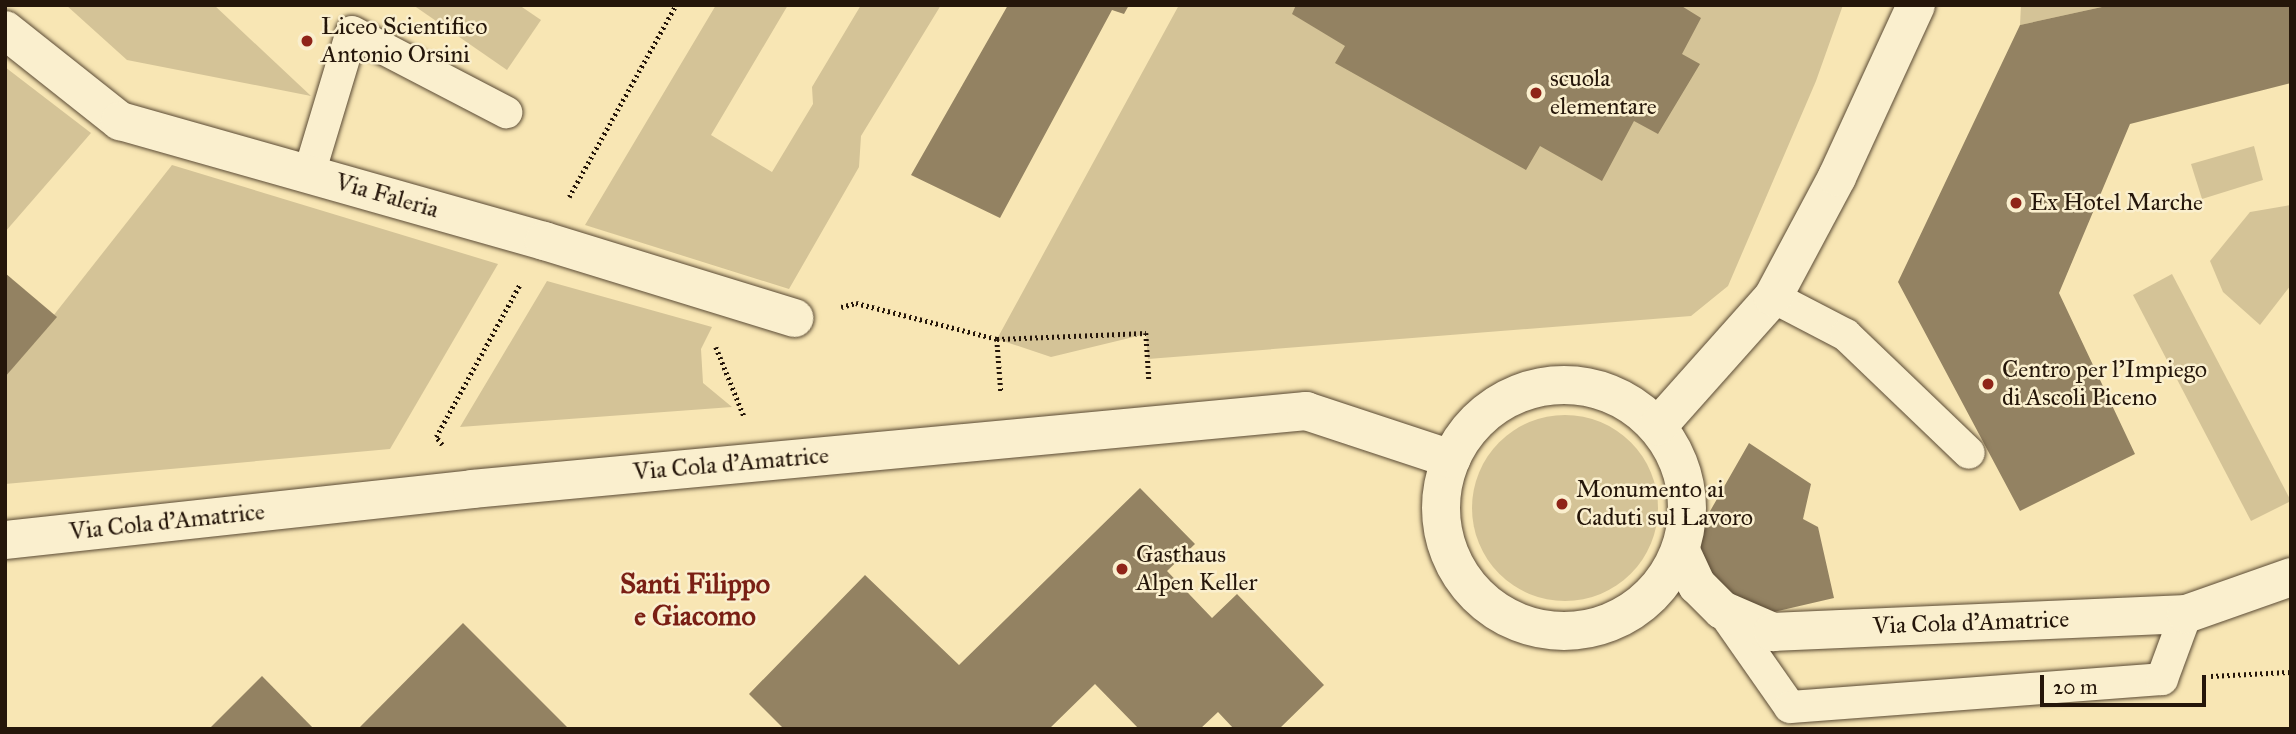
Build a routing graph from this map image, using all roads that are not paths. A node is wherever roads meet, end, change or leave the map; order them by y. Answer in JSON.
{"nodes":[{"id":1,"x":1916,"y":5,"type":"edge"},
{"id":2,"x":5,"y":30,"type":"edge"},
{"id":3,"x":506,"y":112,"type":"dead end"},
{"id":4,"x":309,"y":174,"type":"junction"},
{"id":5,"x":1773,"y":297,"type":"junction"},
{"id":6,"x":794,"y":318,"type":"road end"},
{"id":7,"x":1658,"y":426,"type":"junction"},
{"id":8,"x":1969,"y":453,"type":"dead end"},
{"id":9,"x":1451,"y":459,"type":"junction"},
{"id":10,"x":5,"y":540,"type":"edge"},
{"id":11,"x":1681,"y":551,"type":"junction"},
{"id":12,"x":2291,"y":577,"type":"edge"},
{"id":13,"x":1722,"y":610,"type":"junction"},
{"id":14,"x":2186,"y":614,"type":"junction"}],
"edges":[{"from":1,"to":5,"type":"street"},
{"from":2,"to":4,"type":"street","name":"Via Faleria"},
{"from":3,"to":4,"type":"lane"},
{"from":4,"to":6,"type":"street","name":"Via Faleria"},
{"from":5,"to":7,"type":"street"},
{"from":5,"to":8,"type":"lane"},
{"from":7,"to":9,"type":"street"},
{"from":7,"to":11,"type":"street"},
{"from":9,"to":10,"type":"street","name":"Via Cola d'Amatrice"},
{"from":9,"to":11,"type":"street"},
{"from":11,"to":13,"type":"street","name":"Via Cola d'Amatrice"},
{"from":12,"to":14,"type":"street","name":"Via Cola d'Amatrice"},
{"from":13,"to":14,"type":"street","name":"Via Cola d'Amatrice"},
{"from":13,"to":14,"type":"lane"}]}
